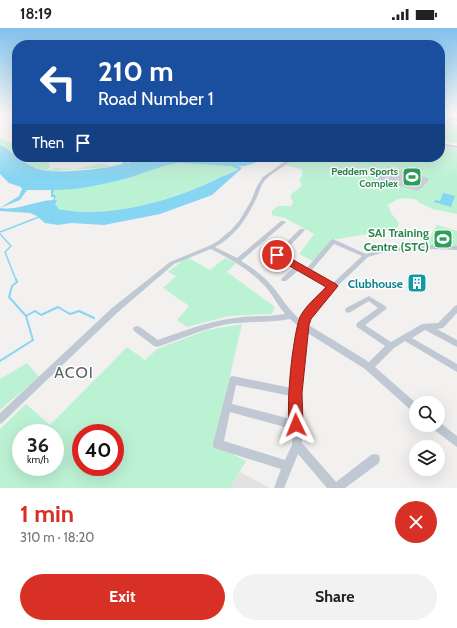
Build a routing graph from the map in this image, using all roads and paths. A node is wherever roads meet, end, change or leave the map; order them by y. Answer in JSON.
{"nodes":[{"id":1,"x":445,"y":145,"type":"edge"},
{"id":2,"x":457,"y":148,"type":"edge"},
{"id":3,"x":287,"y":162,"type":"edge"},
{"id":4,"x":283,"y":222,"type":"dead end"},
{"id":5,"x":302,"y":230,"type":"dead end"},
{"id":6,"x":211,"y":247,"type":"junction"},
{"id":7,"x":457,"y":248,"type":"edge"},
{"id":8,"x":366,"y":256,"type":"junction"},
{"id":9,"x":237,"y":261,"type":"junction"},
{"id":10,"x":298,"y":267,"type":"junction"},
{"id":11,"x":307,"y":272,"type":"junction"},
{"id":12,"x":284,"y":279,"type":"dead end"},
{"id":13,"x":333,"y":286,"type":"junction"},
{"id":14,"x":457,"y":308,"type":"edge"},
{"id":15,"x":349,"y":310,"type":"dead end"},
{"id":16,"x":291,"y":316,"type":"junction"},
{"id":17,"x":303,"y":325,"type":"junction"},
{"id":18,"x":425,"y":326,"type":"junction"},
{"id":19,"x":137,"y":329,"type":"dead end"},
{"id":20,"x":406,"y":338,"type":"junction"},
{"id":21,"x":457,"y":344,"type":"edge"},
{"id":22,"x":391,"y":346,"type":"junction"},
{"id":23,"x":369,"y":367,"type":"junction"},
{"id":24,"x":457,"y":368,"type":"edge"},
{"id":25,"x":295,"y":393,"type":"junction"},
{"id":26,"x":409,"y":403,"type":"edge"},
{"id":27,"x":227,"y":407,"type":"junction"},
{"id":28,"x":0,"y":419,"type":"edge"},
{"id":29,"x":296,"y":425,"type":"junction"},
{"id":30,"x":444,"y":432,"type":"edge"},
{"id":31,"x":457,"y":442,"type":"edge"},
{"id":32,"x":297,"y":445,"type":"junction"},
{"id":33,"x":375,"y":459,"type":"dead end"},
{"id":34,"x":287,"y":466,"type":"junction"},
{"id":35,"x":279,"y":488,"type":"edge"},
{"id":36,"x":335,"y":488,"type":"edge"}],
"edges":[{"from":1,"to":2,"type":"street"},
{"from":3,"to":6,"type":"street"},
{"from":4,"to":9,"type":"street"},
{"from":5,"to":10,"type":"street"},
{"from":6,"to":9,"type":"street"},
{"from":6,"to":28,"type":"street"},
{"from":7,"to":8,"type":"street"},
{"from":8,"to":11,"type":"street"},
{"from":8,"to":13,"type":"street"},
{"from":9,"to":16,"type":"street"},
{"from":10,"to":11,"type":"street"},
{"from":10,"to":12,"type":"street"},
{"from":11,"to":13,"type":"street"},
{"from":13,"to":17,"type":"street"},
{"from":14,"to":18,"type":"street"},
{"from":15,"to":22,"type":"street"},
{"from":16,"to":17,"type":"street"},
{"from":16,"to":19,"type":"street"},
{"from":17,"to":23,"type":"street"},
{"from":17,"to":25,"type":"street"},
{"from":18,"to":20,"type":"street"},
{"from":18,"to":21,"type":"street"},
{"from":20,"to":22,"type":"street"},
{"from":20,"to":24,"type":"street"},
{"from":22,"to":23,"type":"street"},
{"from":23,"to":26,"type":"street"},
{"from":25,"to":27,"type":"street"},
{"from":25,"to":29,"type":"street"},
{"from":27,"to":29,"type":"street"},
{"from":27,"to":34,"type":"street"},
{"from":29,"to":32,"type":"street"},
{"from":30,"to":31,"type":"street"},
{"from":32,"to":34,"type":"street"},
{"from":32,"to":36,"type":"street"},
{"from":33,"to":36,"type":"street"},
{"from":34,"to":35,"type":"street"}]}
